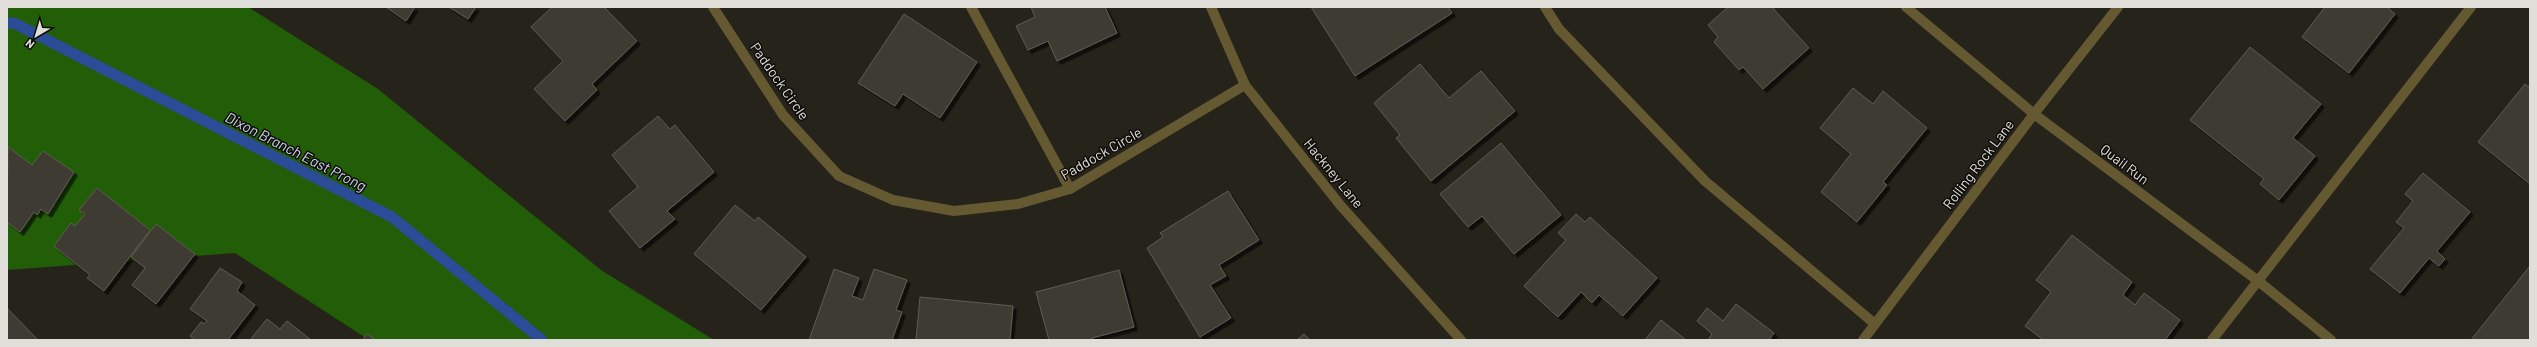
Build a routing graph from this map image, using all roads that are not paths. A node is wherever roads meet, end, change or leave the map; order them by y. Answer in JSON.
{"nodes":[{"id":1,"x":713,"y":7,"type":"edge"},
{"id":2,"x":971,"y":7,"type":"edge"},
{"id":3,"x":1210,"y":7,"type":"edge"},
{"id":4,"x":1545,"y":7,"type":"edge"},
{"id":5,"x":1906,"y":7,"type":"edge"},
{"id":6,"x":2118,"y":7,"type":"edge"},
{"id":7,"x":2471,"y":7,"type":"edge"},
{"id":8,"x":1246,"y":85,"type":"junction"},
{"id":9,"x":2034,"y":114,"type":"junction"},
{"id":10,"x":1070,"y":189,"type":"junction"},
{"id":11,"x":2257,"y":280,"type":"junction"},
{"id":12,"x":1875,"y":324,"type":"junction"},
{"id":13,"x":1461,"y":340,"type":"edge"},
{"id":14,"x":1863,"y":340,"type":"edge"},
{"id":15,"x":2212,"y":340,"type":"edge"},
{"id":16,"x":2331,"y":340,"type":"edge"}],
"edges":[{"from":1,"to":10,"type":"street","name":"Paddock Circle"},
{"from":2,"to":10,"type":"street"},
{"from":3,"to":8,"type":"street","name":"Hackney Lane"},
{"from":4,"to":12,"type":"street"},
{"from":5,"to":9,"type":"street","name":"Quail Run"},
{"from":6,"to":9,"type":"street","name":"Rolling Rock Lane"},
{"from":7,"to":11,"type":"street"},
{"from":8,"to":10,"type":"street","name":"Paddock Circle"},
{"from":8,"to":13,"type":"street","name":"Hackney Lane"},
{"from":9,"to":11,"type":"street","name":"Quail Run"},
{"from":9,"to":12,"type":"street","name":"Rolling Rock Lane"},
{"from":11,"to":15,"type":"street"},
{"from":11,"to":16,"type":"street","name":"Quail Run"},
{"from":12,"to":14,"type":"street","name":"Rolling Rock Lane"}]}
